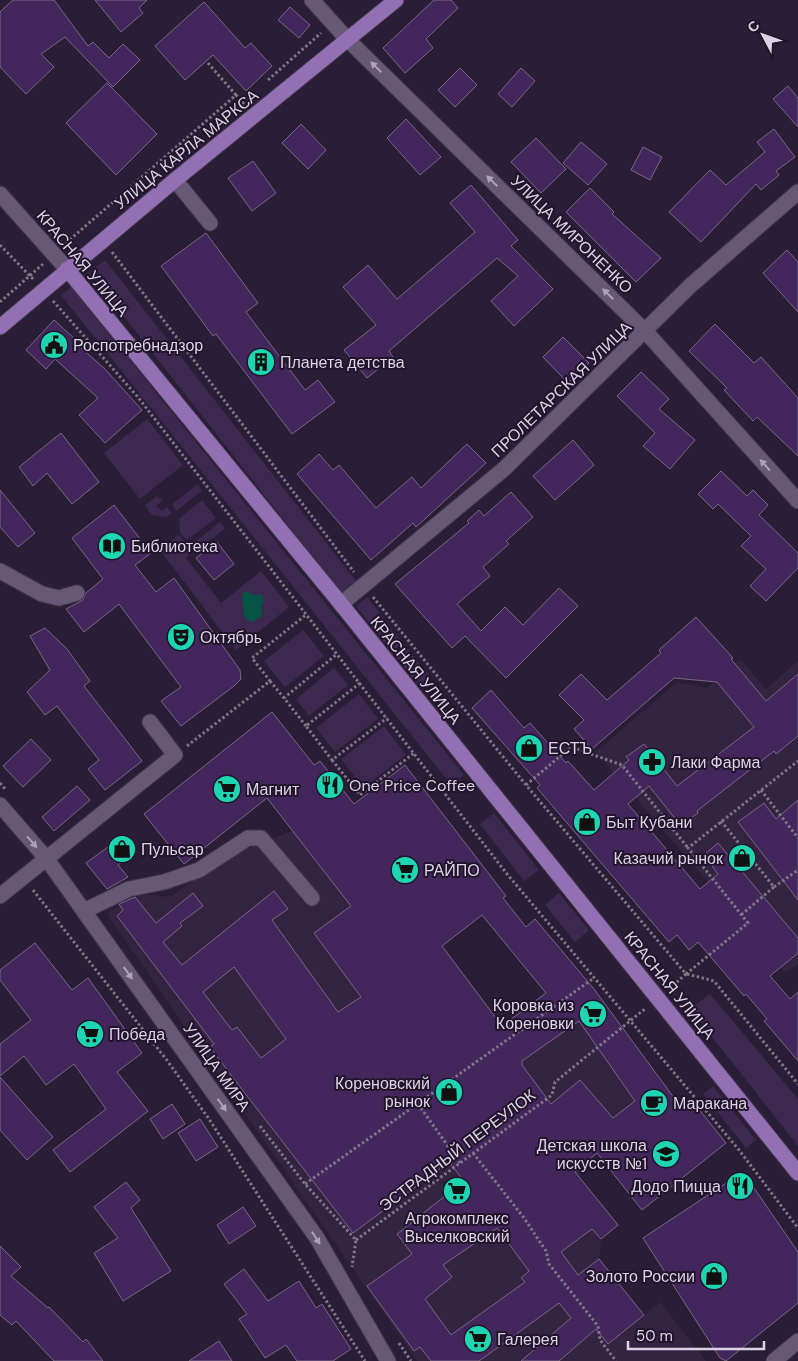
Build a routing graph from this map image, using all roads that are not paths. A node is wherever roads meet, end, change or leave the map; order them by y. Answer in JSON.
{"nodes":[{"id":1,"x":312,"y":0,"type":"edge"},
{"id":2,"x":396,"y":0,"type":"edge"},
{"id":3,"x":347,"y":39,"type":"junction"},
{"id":4,"x":175,"y":180,"type":"junction"},
{"id":5,"x":798,"y":192,"type":"edge"},
{"id":6,"x":0,"y":194,"type":"edge"},
{"id":7,"x":210,"y":223,"type":"dead end"},
{"id":8,"x":67,"y":269,"type":"junction"},
{"id":9,"x":0,"y":327,"type":"edge"},
{"id":10,"x":646,"y":332,"type":"junction"},
{"id":11,"x":798,"y":502,"type":"edge"},
{"id":12,"x":0,"y":571,"type":"edge"},
{"id":13,"x":77,"y":592,"type":"dead end"},
{"id":14,"x":341,"y":604,"type":"junction"},
{"id":15,"x":150,"y":722,"type":"dead end"},
{"id":16,"x":0,"y":805,"type":"edge"},
{"id":17,"x":46,"y":858,"type":"junction"},
{"id":18,"x":0,"y":896,"type":"edge"},
{"id":19,"x":312,"y":898,"type":"dead end"},
{"id":20,"x":84,"y":911,"type":"junction"},
{"id":21,"x":798,"y":1173,"type":"edge"},
{"id":22,"x":798,"y":1341,"type":"edge"},
{"id":23,"x":388,"y":1361,"type":"edge"},
{"id":24,"x":774,"y":1361,"type":"edge"}],
"edges":[{"from":1,"to":3,"type":"street","name":"УЛИЦА МИРОНЕНКО"},
{"from":2,"to":3,"type":"main road","name":"УЛИЦА КАРЛА МАРКСА"},
{"from":3,"to":4,"type":"main road","name":"УЛИЦА КАРЛА МАРКСА"},
{"from":10,"to":3,"type":"street","name":"УЛИЦА МИРОНЕНКО","one_way":true},
{"from":4,"to":7,"type":"street"},
{"from":4,"to":8,"type":"main road","name":"УЛИЦА КАРЛА МАРКСА"},
{"from":5,"to":10,"type":"street","name":"ПРОЛЕТАРСКАЯ УЛИЦА"},
{"from":6,"to":8,"type":"street","name":"КРАСНАЯ УЛИЦА"},
{"from":8,"to":9,"type":"main road","name":"УЛИЦА КАРЛА МАРКСА"},
{"from":8,"to":14,"type":"main road","name":"КРАСНАЯ УЛИЦА"},
{"from":11,"to":10,"type":"street","name":"УЛИЦА МИРОНЕНКО","one_way":true},
{"from":10,"to":14,"type":"street","name":"ПРОЛЕТАРСКАЯ УЛИЦА"},
{"from":12,"to":13,"type":"street"},
{"from":14,"to":21,"type":"main road","name":"КРАСНАЯ УЛИЦА"},
{"from":15,"to":17,"type":"street"},
{"from":16,"to":17,"type":"street","name":"УЛИЦА МИРА","one_way":true},
{"from":17,"to":18,"type":"street"},
{"from":17,"to":20,"type":"street","name":"УЛИЦА МИРА"},
{"from":19,"to":20,"type":"street"},
{"from":20,"to":23,"type":"street","name":"УЛИЦА МИРА","one_way":true},
{"from":22,"to":24,"type":"street"}]}
